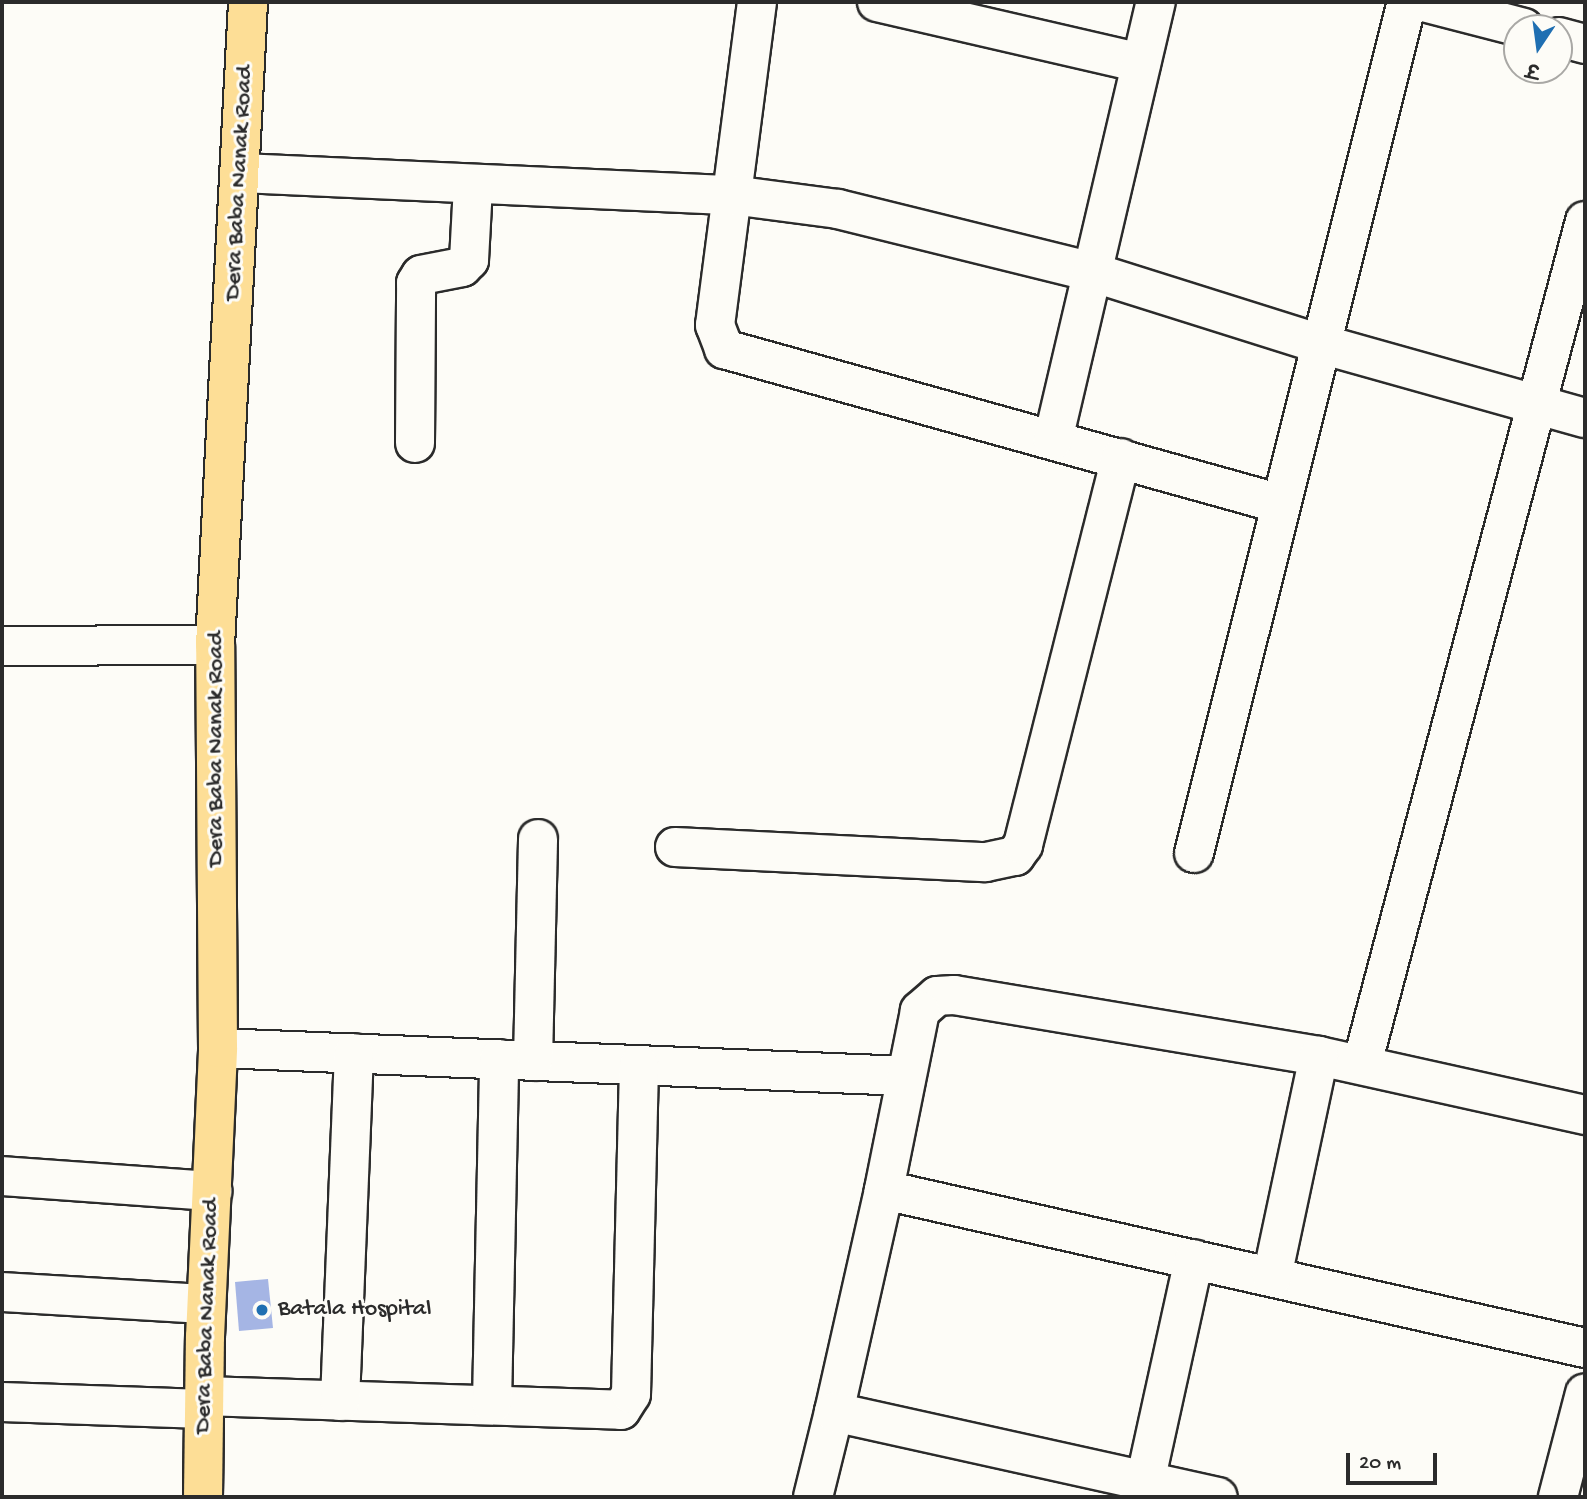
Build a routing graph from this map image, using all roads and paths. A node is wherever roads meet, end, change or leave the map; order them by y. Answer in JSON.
{"nodes":[{"id":1,"x":248,"y":2,"type":"edge"},
{"id":2,"x":757,"y":2,"type":"edge"},
{"id":3,"x":877,"y":2,"type":"edge"},
{"id":4,"x":1156,"y":2,"type":"edge"},
{"id":5,"x":1407,"y":2,"type":"edge"},
{"id":6,"x":1424,"y":2,"type":"edge"},
{"id":7,"x":1503,"y":23,"type":"edge"},
{"id":8,"x":1141,"y":63,"type":"junction"},
{"id":9,"x":241,"y":173,"type":"junction"},
{"id":10,"x":473,"y":186,"type":"junction"},
{"id":11,"x":732,"y":195,"type":"junction"},
{"id":12,"x":1585,"y":221,"type":"edge"},
{"id":13,"x":1092,"y":272,"type":"junction"},
{"id":14,"x":1321,"y":344,"type":"junction"},
{"id":15,"x":1539,"y":404,"type":"junction"},
{"id":16,"x":1585,"y":418,"type":"edge"},
{"id":17,"x":1053,"y":440,"type":"junction"},
{"id":18,"x":415,"y":443,"type":"dead end"},
{"id":19,"x":1121,"y":458,"type":"junction"},
{"id":20,"x":1282,"y":504,"type":"junction"},
{"id":21,"x":215,"y":645,"type":"junction"},
{"id":22,"x":2,"y":646,"type":"edge"},
{"id":23,"x":538,"y":839,"type":"dead end"},
{"id":24,"x":675,"y":848,"type":"dead end"},
{"id":25,"x":1194,"y":853,"type":"dead end"},
{"id":26,"x":218,"y":1048,"type":"junction"},
{"id":27,"x":354,"y":1054,"type":"junction"},
{"id":28,"x":1319,"y":1056,"type":"junction"},
{"id":29,"x":516,"y":1060,"type":"junction"},
{"id":30,"x":1362,"y":1064,"type":"junction"},
{"id":31,"x":639,"y":1065,"type":"junction"},
{"id":32,"x":906,"y":1076,"type":"junction"},
{"id":33,"x":1585,"y":1115,"type":"edge"},
{"id":34,"x":2,"y":1176,"type":"edge"},
{"id":35,"x":884,"y":1190,"type":"junction"},
{"id":36,"x":212,"y":1191,"type":"junction"},
{"id":37,"x":1194,"y":1259,"type":"junction"},
{"id":38,"x":1272,"y":1277,"type":"junction"},
{"id":39,"x":2,"y":1292,"type":"edge"},
{"id":40,"x":206,"y":1304,"type":"junction"},
{"id":41,"x":1585,"y":1348,"type":"edge"},
{"id":42,"x":1585,"y":1393,"type":"edge"},
{"id":43,"x":340,"y":1401,"type":"junction"},
{"id":44,"x":2,"y":1402,"type":"edge"},
{"id":45,"x":204,"y":1403,"type":"junction"},
{"id":46,"x":492,"y":1404,"type":"junction"},
{"id":47,"x":834,"y":1412,"type":"junction"},
{"id":48,"x":1145,"y":1482,"type":"junction"},
{"id":49,"x":203,"y":1497,"type":"edge"},
{"id":50,"x":813,"y":1497,"type":"edge"},
{"id":51,"x":1218,"y":1497,"type":"edge"},
{"id":52,"x":1558,"y":1497,"type":"edge"}],
"edges":[{"from":1,"to":9,"type":"main road","name":"Dera Baba Nanak Road"},
{"from":2,"to":11,"type":"street"},
{"from":3,"to":8,"type":"street"},
{"from":4,"to":8,"type":"street"},
{"from":5,"to":14,"type":"street"},
{"from":6,"to":7,"type":"street"},
{"from":8,"to":13,"type":"street"},
{"from":9,"to":10,"type":"street"},
{"from":9,"to":21,"type":"main road","name":"Dera Baba Nanak Road"},
{"from":10,"to":11,"type":"street"},
{"from":10,"to":18,"type":"street"},
{"from":11,"to":13,"type":"street"},
{"from":11,"to":17,"type":"street"},
{"from":12,"to":15,"type":"street"},
{"from":13,"to":14,"type":"street"},
{"from":13,"to":17,"type":"street"},
{"from":14,"to":15,"type":"street"},
{"from":14,"to":20,"type":"street"},
{"from":15,"to":16,"type":"street"},
{"from":15,"to":30,"type":"street"},
{"from":17,"to":19,"type":"street"},
{"from":19,"to":20,"type":"street"},
{"from":19,"to":24,"type":"street"},
{"from":20,"to":25,"type":"street"},
{"from":21,"to":22,"type":"street"},
{"from":21,"to":26,"type":"main road","name":"Dera Baba Nanak Road"},
{"from":23,"to":29,"type":"street"},
{"from":26,"to":27,"type":"street"},
{"from":26,"to":36,"type":"main road","name":"Dera Baba Nanak Road"},
{"from":27,"to":29,"type":"street"},
{"from":27,"to":43,"type":"street"},
{"from":28,"to":30,"type":"street"},
{"from":28,"to":32,"type":"street"},
{"from":28,"to":38,"type":"street"},
{"from":29,"to":31,"type":"street"},
{"from":29,"to":46,"type":"street"},
{"from":30,"to":33,"type":"street"},
{"from":31,"to":32,"type":"street"},
{"from":31,"to":46,"type":"street"},
{"from":32,"to":35,"type":"street"},
{"from":34,"to":36,"type":"street"},
{"from":35,"to":37,"type":"street"},
{"from":35,"to":47,"type":"street"},
{"from":36,"to":40,"type":"main road","name":"Dera Baba Nanak Road"},
{"from":37,"to":38,"type":"street"},
{"from":37,"to":48,"type":"street"},
{"from":38,"to":41,"type":"street"},
{"from":39,"to":40,"type":"street"},
{"from":40,"to":45,"type":"main road","name":"Dera Baba Nanak Road"},
{"from":42,"to":52,"type":"street"},
{"from":43,"to":45,"type":"street"},
{"from":43,"to":46,"type":"street"},
{"from":44,"to":45,"type":"street"},
{"from":45,"to":49,"type":"main road","name":"Dera Baba Nanak Road"},
{"from":47,"to":48,"type":"street"},
{"from":47,"to":50,"type":"street"},
{"from":48,"to":51,"type":"street"}]}
